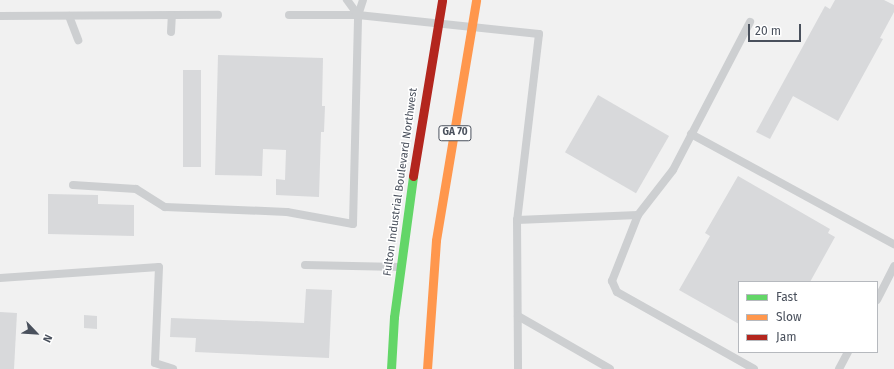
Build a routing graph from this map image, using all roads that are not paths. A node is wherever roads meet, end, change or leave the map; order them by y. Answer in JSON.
{"nodes":[{"id":1,"x":347,"y":0,"type":"edge"},
{"id":2,"x":363,"y":0,"type":"edge"},
{"id":3,"x":442,"y":0,"type":"edge"},
{"id":4,"x":476,"y":0,"type":"edge"},
{"id":5,"x":172,"y":15,"type":"junction"},
{"id":6,"x":218,"y":15,"type":"dead end"},
{"id":7,"x":289,"y":15,"type":"dead end"},
{"id":8,"x":358,"y":15,"type":"junction"},
{"id":9,"x":0,"y":16,"type":"edge"},
{"id":10,"x":69,"y":16,"type":"junction"},
{"id":11,"x":750,"y":22,"type":"dead end"},
{"id":12,"x":438,"y":23,"type":"junction"},
{"id":13,"x":472,"y":26,"type":"junction"},
{"id":14,"x":171,"y":32,"type":"dead end"},
{"id":15,"x":78,"y":40,"type":"dead end"},
{"id":16,"x":691,"y":134,"type":"junction"},
{"id":17,"x":73,"y":185,"type":"dead end"},
{"id":18,"x":638,"y":215,"type":"junction"},
{"id":19,"x":517,"y":220,"type":"junction"},
{"id":20,"x":894,"y":244,"type":"edge"},
{"id":21,"x":305,"y":265,"type":"dead end"},
{"id":22,"x":894,"y":266,"type":"edge"},
{"id":23,"x":401,"y":267,"type":"junction"},
{"id":24,"x":0,"y":278,"type":"edge"},
{"id":25,"x":878,"y":298,"type":"edge"},
{"id":26,"x":518,"y":316,"type":"junction"},
{"id":27,"x":847,"y":353,"type":"edge"},
{"id":28,"x":173,"y":369,"type":"edge"},
{"id":29,"x":392,"y":369,"type":"edge"},
{"id":30,"x":427,"y":369,"type":"edge"},
{"id":31,"x":518,"y":369,"type":"edge"},
{"id":32,"x":610,"y":369,"type":"edge"},
{"id":33,"x":754,"y":369,"type":"edge"},
{"id":34,"x":839,"y":369,"type":"edge"}],
"edges":[{"from":1,"to":8,"type":"lane"},
{"from":2,"to":8,"type":"lane"},
{"from":3,"to":12,"type":"main road","name":"Fulton Industrial Boulevard Northwest","number":"GA 70"},
{"from":4,"to":13,"type":"main road","number":"GA 70"},
{"from":5,"to":6,"type":"lane"},
{"from":5,"to":10,"type":"lane"},
{"from":5,"to":14,"type":"lane"},
{"from":7,"to":8,"type":"lane"},
{"from":8,"to":12,"type":"lane"},
{"from":8,"to":17,"type":"lane"},
{"from":9,"to":10,"type":"lane"},
{"from":10,"to":15,"type":"lane"},
{"from":11,"to":16,"type":"lane"},
{"from":12,"to":13,"type":"lane"},
{"from":12,"to":23,"type":"main road","name":"Fulton Industrial Boulevard Northwest","number":"GA 70"},
{"from":13,"to":19,"type":"lane"},
{"from":13,"to":30,"type":"main road","number":"GA 70"},
{"from":16,"to":18,"type":"lane"},
{"from":16,"to":20,"type":"lane"},
{"from":18,"to":19,"type":"lane"},
{"from":18,"to":33,"type":"lane"},
{"from":19,"to":26,"type":"lane"},
{"from":21,"to":23,"type":"lane"},
{"from":22,"to":25,"type":"lane"},
{"from":23,"to":29,"type":"main road","name":"Fulton Industrial Boulevard Northwest","number":"GA 70"},
{"from":24,"to":28,"type":"lane"},
{"from":26,"to":31,"type":"lane"},
{"from":26,"to":32,"type":"lane"},
{"from":27,"to":34,"type":"lane"}]}
